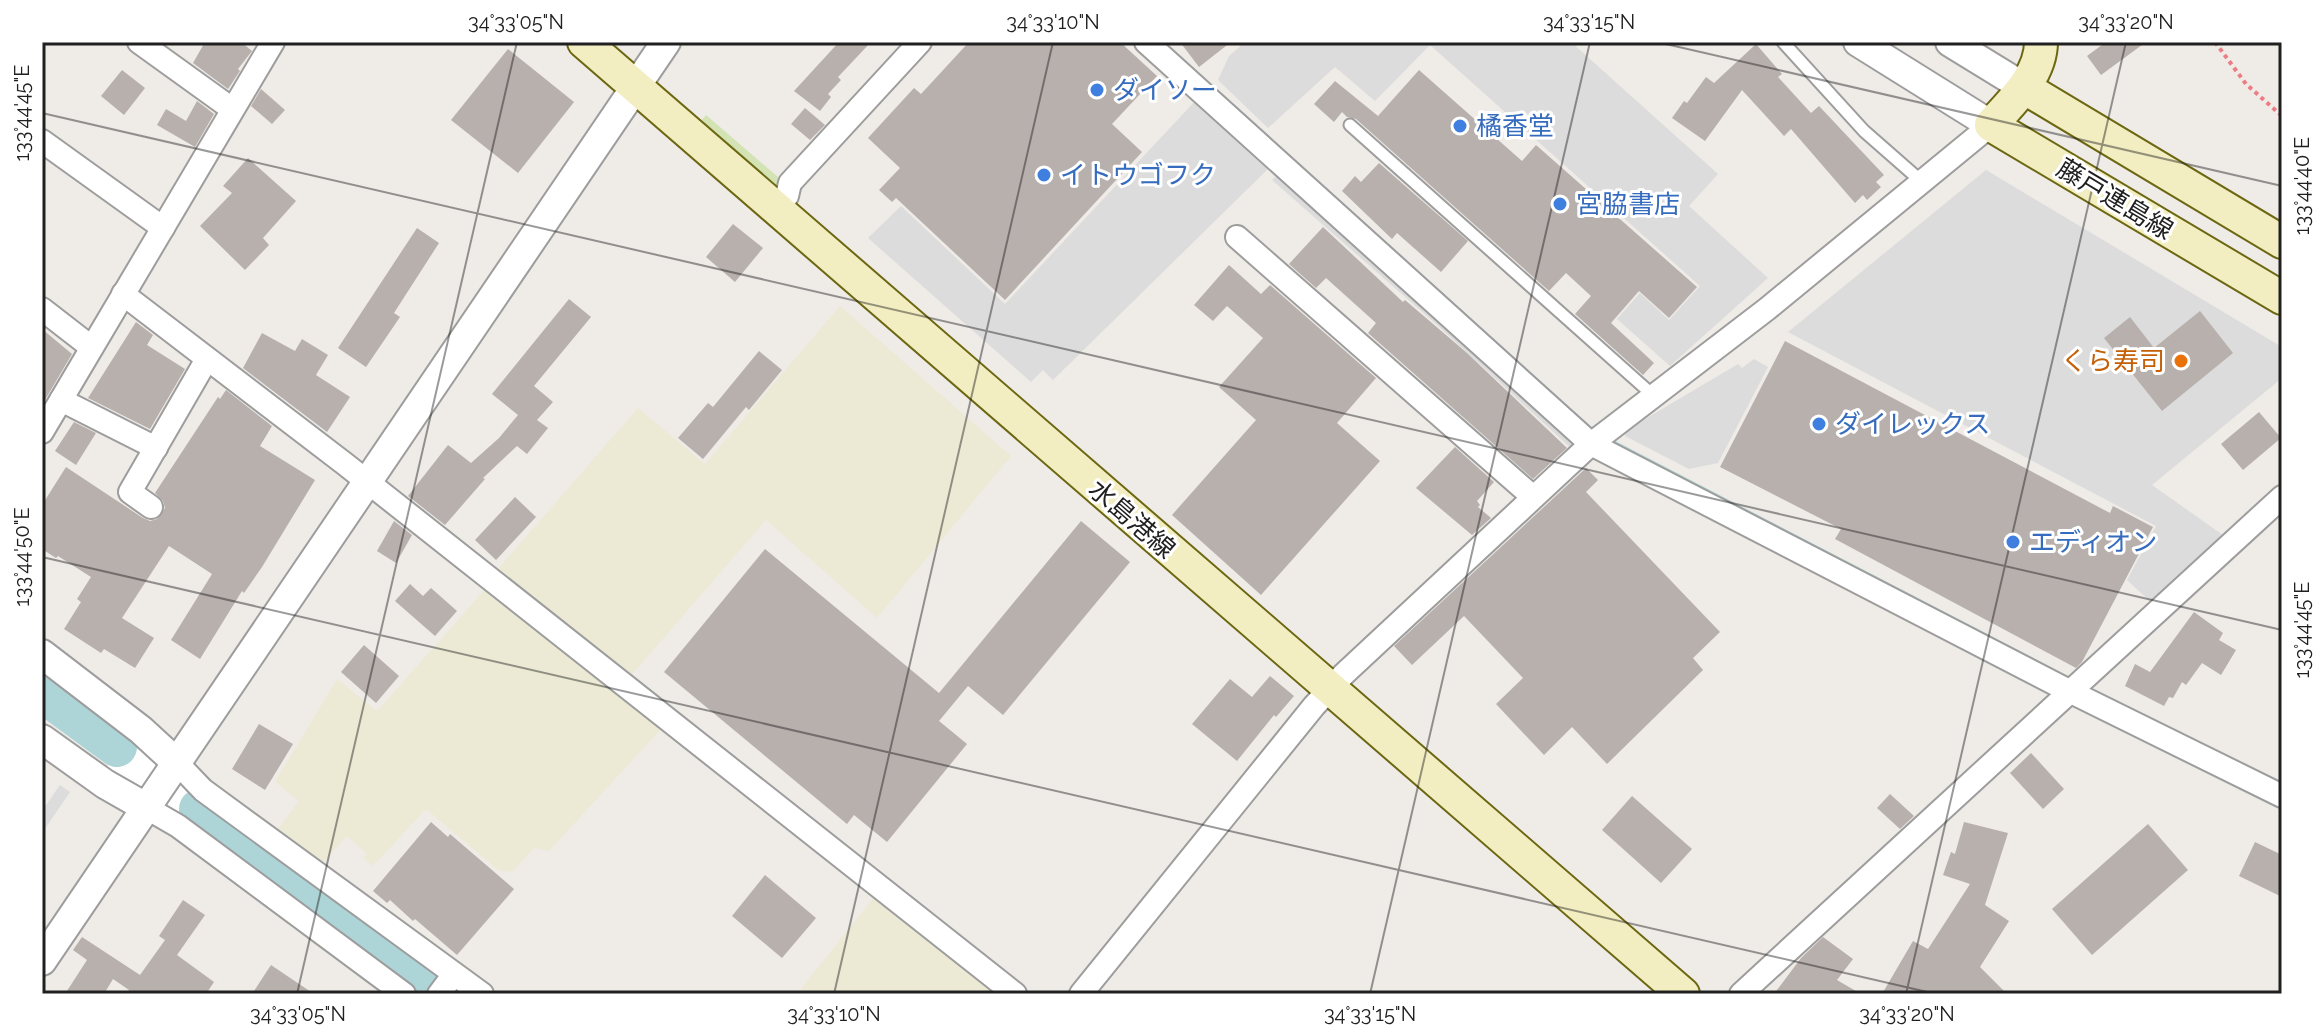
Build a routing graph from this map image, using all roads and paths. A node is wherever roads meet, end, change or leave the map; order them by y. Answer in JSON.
{"nodes":[{"id":1,"x":139,"y":42,"type":"edge"},
{"id":2,"x":273,"y":42,"type":"edge"},
{"id":3,"x":584,"y":42,"type":"edge"},
{"id":4,"x":666,"y":42,"type":"edge"},
{"id":5,"x":920,"y":42,"type":"edge"},
{"id":6,"x":1146,"y":42,"type":"edge"},
{"id":7,"x":1783,"y":42,"type":"edge"},
{"id":8,"x":1858,"y":42,"type":"edge"},
{"id":9,"x":1950,"y":42,"type":"edge"},
{"id":10,"x":2041,"y":42,"type":"edge"},
{"id":11,"x":2215,"y":42,"type":"edge"},
{"id":12,"x":635,"y":86,"type":"junction"},
{"id":13,"x":2025,"y":88,"type":"junction"},
{"id":14,"x":232,"y":109,"type":"junction"},
{"id":15,"x":2282,"y":116,"type":"edge"},
{"id":16,"x":1350,"y":125,"type":"dead end"},
{"id":17,"x":1991,"y":125,"type":"junction"},
{"id":18,"x":42,"y":141,"type":"edge"},
{"id":19,"x":1921,"y":181,"type":"junction"},
{"id":20,"x":777,"y":208,"type":"junction"},
{"id":21,"x":163,"y":228,"type":"junction"},
{"id":22,"x":1237,"y":237,"type":"dead end"},
{"id":23,"x":2282,"y":242,"type":"edge"},
{"id":24,"x":123,"y":294,"type":"junction"},
{"id":25,"x":2282,"y":298,"type":"edge"},
{"id":26,"x":42,"y":309,"type":"edge"},
{"id":27,"x":91,"y":347,"type":"junction"},
{"id":28,"x":207,"y":359,"type":"junction"},
{"id":29,"x":1655,"y":397,"type":"junction"},
{"id":30,"x":61,"y":400,"type":"junction"},
{"id":31,"x":42,"y":432,"type":"edge"},
{"id":32,"x":1597,"y":440,"type":"junction"},
{"id":33,"x":156,"y":448,"type":"junction"},
{"id":34,"x":368,"y":482,"type":"junction"},
{"id":35,"x":1533,"y":497,"type":"junction"},
{"id":36,"x":2282,"y":497,"type":"edge"},
{"id":37,"x":151,"y":507,"type":"dead end"},
{"id":38,"x":42,"y":654,"type":"edge"},
{"id":39,"x":2073,"y":687,"type":"junction"},
{"id":40,"x":1329,"y":690,"type":"junction"},
{"id":41,"x":42,"y":739,"type":"edge"},
{"id":42,"x":178,"y":764,"type":"junction"},
{"id":43,"x":2282,"y":796,"type":"edge"},
{"id":44,"x":147,"y":808,"type":"junction"},
{"id":45,"x":42,"y":961,"type":"edge"},
{"id":46,"x":446,"y":985,"type":"edge"},
{"id":47,"x":404,"y":994,"type":"edge"},
{"id":48,"x":482,"y":994,"type":"edge"},
{"id":49,"x":1015,"y":994,"type":"edge"},
{"id":50,"x":1081,"y":994,"type":"edge"},
{"id":51,"x":1683,"y":994,"type":"edge"},
{"id":52,"x":1741,"y":994,"type":"edge"}],
"edges":[{"from":1,"to":14,"type":"street"},
{"from":2,"to":14,"type":"street"},
{"from":3,"to":12,"type":"main road","name":"水島港線"},
{"from":4,"to":12,"type":"street"},
{"from":5,"to":20,"type":"street"},
{"from":6,"to":32,"type":"street"},
{"from":7,"to":19,"type":"lane"},
{"from":8,"to":17,"type":"street"},
{"from":9,"to":13,"type":"street"},
{"from":10,"to":13,"type":"main road"},
{"from":11,"to":15,"type":"path"},
{"from":12,"to":20,"type":"main road","name":"水島港線"},
{"from":12,"to":34,"type":"street"},
{"from":13,"to":17,"type":"main road"},
{"from":13,"to":23,"type":"main road","name":"藤戸連島線"},
{"from":14,"to":21,"type":"street"},
{"from":16,"to":29,"type":"lane"},
{"from":17,"to":19,"type":"street"},
{"from":17,"to":25,"type":"main road","name":"藤戸連島線"},
{"from":18,"to":21,"type":"street"},
{"from":19,"to":29,"type":"street"},
{"from":20,"to":40,"type":"main road","name":"水島港線"},
{"from":21,"to":24,"type":"street"},
{"from":22,"to":35,"type":"street"},
{"from":24,"to":27,"type":"street"},
{"from":24,"to":28,"type":"street"},
{"from":26,"to":27,"type":"street"},
{"from":27,"to":30,"type":"street"},
{"from":28,"to":33,"type":"street"},
{"from":28,"to":34,"type":"street"},
{"from":29,"to":32,"type":"street"},
{"from":30,"to":31,"type":"street"},
{"from":30,"to":33,"type":"street"},
{"from":32,"to":35,"type":"street"},
{"from":32,"to":39,"type":"street"},
{"from":33,"to":37,"type":"street"},
{"from":34,"to":42,"type":"street"},
{"from":34,"to":49,"type":"street"},
{"from":35,"to":40,"type":"street"},
{"from":36,"to":39,"type":"street"},
{"from":38,"to":42,"type":"street"},
{"from":39,"to":43,"type":"street"},
{"from":39,"to":52,"type":"street"},
{"from":40,"to":50,"type":"street"},
{"from":40,"to":51,"type":"main road","name":"水島港線"},
{"from":41,"to":44,"type":"street"},
{"from":42,"to":44,"type":"street"},
{"from":42,"to":46,"type":"street"},
{"from":44,"to":45,"type":"street"},
{"from":44,"to":47,"type":"street"},
{"from":46,"to":48,"type":"street"}]}
